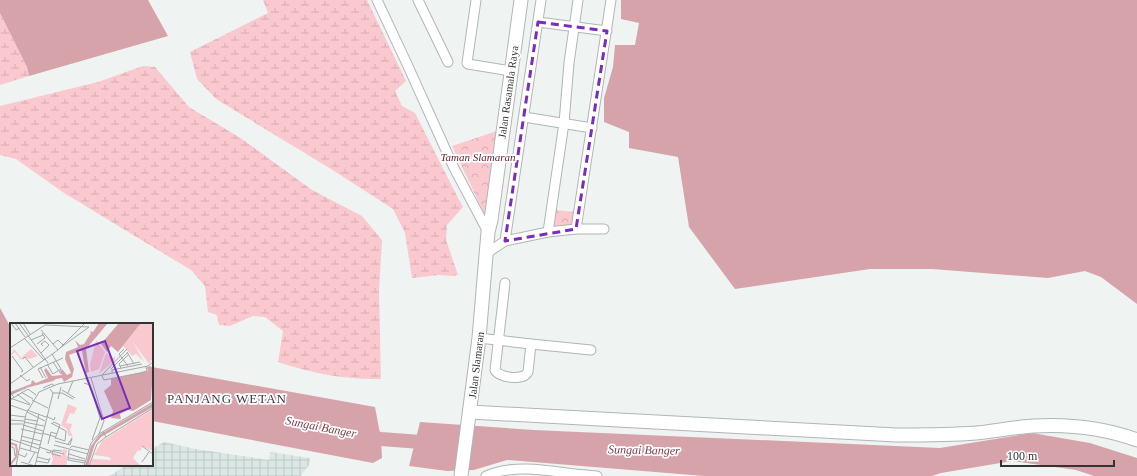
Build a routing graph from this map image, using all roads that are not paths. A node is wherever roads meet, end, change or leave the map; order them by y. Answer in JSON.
{"nodes":[{"id":1,"x":377,"y":0,"type":"edge"},
{"id":2,"x":476,"y":0,"type":"edge"},
{"id":3,"x":521,"y":0,"type":"edge"},
{"id":4,"x":541,"y":0,"type":"edge"},
{"id":5,"x":578,"y":0,"type":"edge"},
{"id":6,"x":611,"y":0,"type":"edge"},
{"id":7,"x":422,"y":1,"type":"edge"},
{"id":8,"x":538,"y":22,"type":"junction"},
{"id":9,"x":574,"y":27,"type":"junction"},
{"id":10,"x":607,"y":31,"type":"junction"},
{"id":11,"x":448,"y":62,"type":"dead end"},
{"id":12,"x":511,"y":71,"type":"junction"},
{"id":13,"x":524,"y":117,"type":"junction"},
{"id":14,"x":564,"y":122,"type":"junction"},
{"id":15,"x":592,"y":128,"type":"junction"},
{"id":16,"x":576,"y":229,"type":"junction"},
{"id":17,"x":604,"y":229,"type":"dead end"},
{"id":18,"x":488,"y":232,"type":"junction"},
{"id":19,"x":548,"y":232,"type":"junction"},
{"id":20,"x":505,"y":241,"type":"junction"},
{"id":21,"x":487,"y":253,"type":"junction"},
{"id":22,"x":505,"y":283,"type":"dead end"},
{"id":23,"x":479,"y":338,"type":"junction"},
{"id":24,"x":498,"y":340,"type":"junction"},
{"id":25,"x":531,"y":344,"type":"junction"},
{"id":26,"x":591,"y":350,"type":"dead end"},
{"id":27,"x":469,"y":417,"type":"junction"},
{"id":28,"x":1137,"y":440,"type":"edge"},
{"id":29,"x":575,"y":475,"type":"edge"},
{"id":30,"x":461,"y":476,"type":"edge"},
{"id":31,"x":486,"y":476,"type":"edge"},
{"id":32,"x":597,"y":476,"type":"edge"}],
"edges":[{"from":1,"to":18,"type":"street"},
{"from":2,"to":12,"type":"street"},
{"from":3,"to":12,"type":"street","name":"Jalan Rasamala Raya"},
{"from":4,"to":8,"type":"street","name":"Jalan Rasamala Raya"},
{"from":5,"to":9,"type":"street"},
{"from":6,"to":10,"type":"street"},
{"from":7,"to":11,"type":"street"},
{"from":8,"to":9,"type":"street"},
{"from":8,"to":13,"type":"street","name":"Jalan Rasamala Raya"},
{"from":9,"to":10,"type":"street"},
{"from":9,"to":14,"type":"street"},
{"from":10,"to":15,"type":"street"},
{"from":12,"to":18,"type":"street","name":"Jalan Rasamala Raya"},
{"from":13,"to":14,"type":"street"},
{"from":13,"to":20,"type":"street","name":"Jalan Rasamala Raya"},
{"from":14,"to":15,"type":"street"},
{"from":14,"to":19,"type":"street"},
{"from":15,"to":16,"type":"street"},
{"from":16,"to":17,"type":"street"},
{"from":16,"to":19,"type":"street"},
{"from":18,"to":21,"type":"street","name":"Jalan Rasamala Raya"},
{"from":19,"to":20,"type":"street"},
{"from":20,"to":21,"type":"street"},
{"from":21,"to":23,"type":"street","name":"Jalan Slamaran"},
{"from":22,"to":24,"type":"street"},
{"from":23,"to":24,"type":"street"},
{"from":23,"to":27,"type":"street","name":"Jalan Slamaran"},
{"from":24,"to":25,"type":"street"},
{"from":24,"to":25,"type":"street"},
{"from":25,"to":26,"type":"street"},
{"from":27,"to":28,"type":"street"},
{"from":27,"to":30,"type":"street","name":"Jalan Slamaran"},
{"from":29,"to":31,"type":"street"},
{"from":29,"to":32,"type":"street"}]}
